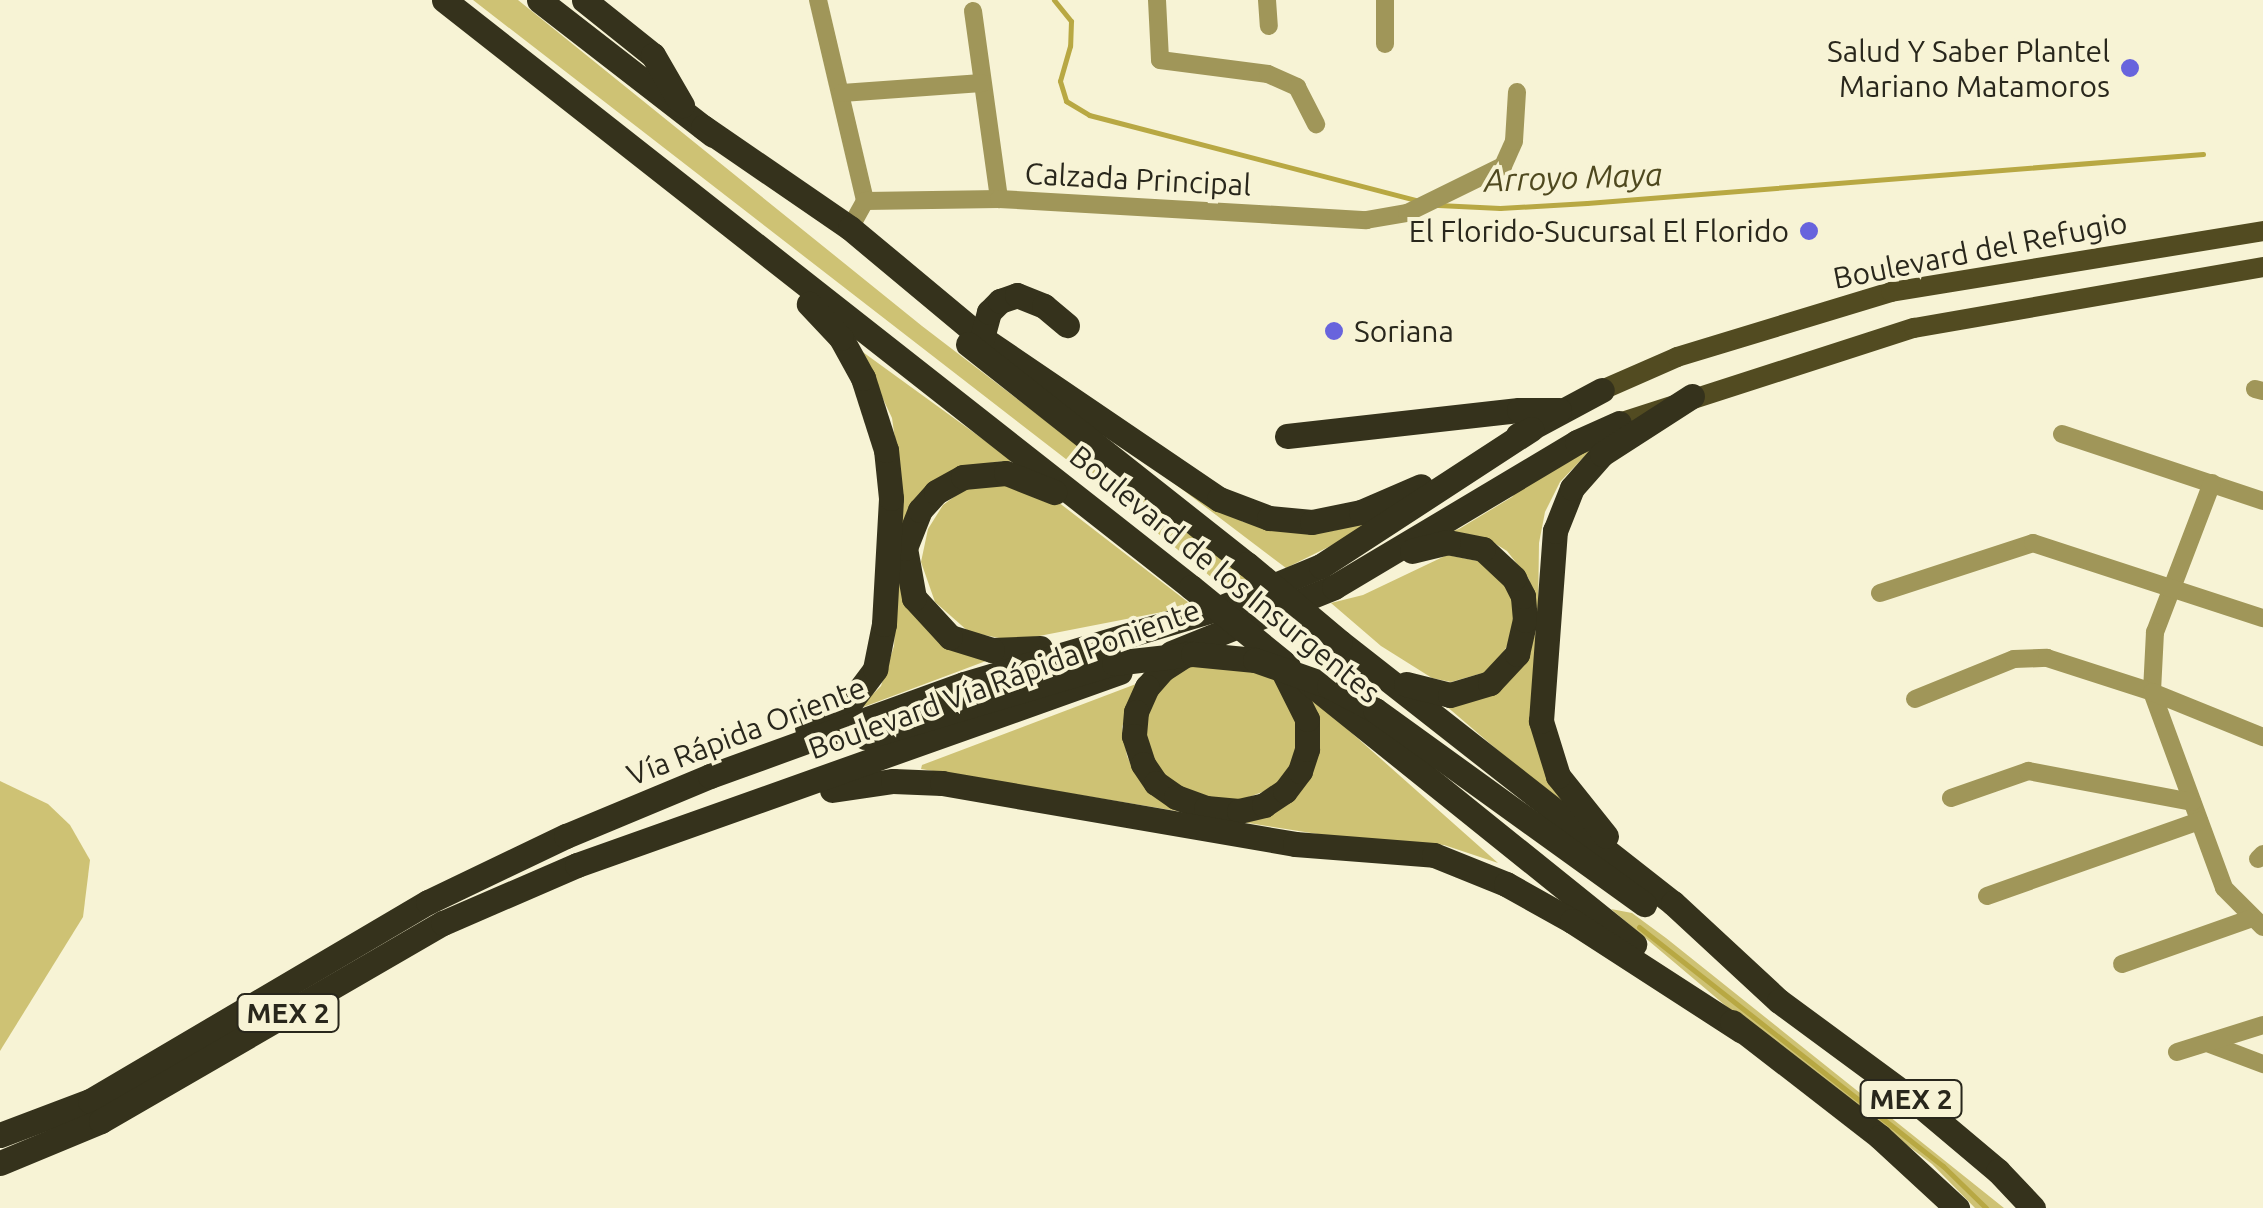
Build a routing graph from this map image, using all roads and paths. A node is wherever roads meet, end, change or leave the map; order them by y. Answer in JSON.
{"nodes":[{"id":1,"x":444,"y":0,"type":"edge"},
{"id":2,"x":539,"y":0,"type":"edge"},
{"id":3,"x":584,"y":0,"type":"edge"},
{"id":4,"x":818,"y":0,"type":"edge"},
{"id":5,"x":1156,"y":0,"type":"edge"},
{"id":6,"x":1267,"y":0,"type":"edge"},
{"id":7,"x":1385,"y":0,"type":"edge"},
{"id":8,"x":972,"y":11,"type":"dead end"},
{"id":9,"x":1269,"y":26,"type":"dead end"},
{"id":10,"x":1384,"y":44,"type":"dead end"},
{"id":11,"x":982,"y":83,"type":"junction"},
{"id":12,"x":1517,"y":92,"type":"dead end"},
{"id":13,"x":842,"y":94,"type":"junction"},
{"id":14,"x":695,"y":120,"type":"junction"},
{"id":15,"x":1316,"y":124,"type":"dead end"},
{"id":16,"x":672,"y":180,"type":"junction"},
{"id":17,"x":999,"y":199,"type":"junction"},
{"id":18,"x":865,"y":200,"type":"junction"},
{"id":19,"x":850,"y":228,"type":"junction"},
{"id":20,"x":2263,"y":231,"type":"edge"},
{"id":21,"x":2263,"y":267,"type":"edge"},
{"id":22,"x":2220,"y":272,"type":"junction"},
{"id":23,"x":2263,"y":278,"type":"edge"},
{"id":24,"x":1067,"y":325,"type":"dead end"},
{"id":25,"x":982,"y":338,"type":"junction"},
{"id":26,"x":1602,"y":390,"type":"joint"},
{"id":27,"x":1692,"y":396,"type":"junction"},
{"id":28,"x":1564,"y":410,"type":"junction"},
{"id":29,"x":1619,"y":423,"type":"joint"},
{"id":30,"x":1531,"y":428,"type":"junction"},
{"id":31,"x":2062,"y":434,"type":"dead end"},
{"id":32,"x":1287,"y":436,"type":"dead end"},
{"id":33,"x":2212,"y":482,"type":"junction"},
{"id":34,"x":2263,"y":501,"type":"edge"},
{"id":35,"x":1095,"y":511,"type":"junction"},
{"id":36,"x":1383,"y":560,"type":"junction"},
{"id":37,"x":2169,"y":586,"type":"junction"},
{"id":38,"x":1880,"y":593,"type":"dead end"},
{"id":39,"x":2263,"y":618,"type":"edge"},
{"id":40,"x":1224,"y":634,"type":"junction"},
{"id":41,"x":1090,"y":645,"type":"junction"},
{"id":42,"x":1370,"y":664,"type":"junction"},
{"id":43,"x":1298,"y":682,"type":"junction"},
{"id":44,"x":2152,"y":692,"type":"junction"},
{"id":45,"x":1915,"y":699,"type":"dead end"},
{"id":46,"x":2263,"y":737,"type":"edge"},
{"id":47,"x":710,"y":776,"type":"junction"},
{"id":48,"x":1951,"y":798,"type":"dead end"},
{"id":49,"x":2192,"y":802,"type":"junction"},
{"id":50,"x":723,"y":816,"type":"junction"},
{"id":51,"x":2199,"y":821,"type":"junction"},
{"id":52,"x":566,"y":836,"type":"junction"},
{"id":53,"x":1987,"y":896,"type":"dead end"},
{"id":54,"x":1673,"y":903,"type":"junction"},
{"id":55,"x":2256,"y":923,"type":"edge"},
{"id":56,"x":2122,"y":964,"type":"dead end"},
{"id":57,"x":1779,"y":1000,"type":"junction"},
{"id":58,"x":2263,"y":1024,"type":"edge"},
{"id":59,"x":1742,"y":1031,"type":"junction"},
{"id":60,"x":2210,"y":1044,"type":"junction"},
{"id":61,"x":2178,"y":1052,"type":"dead end"},
{"id":62,"x":2263,"y":1064,"type":"edge"},
{"id":63,"x":0,"y":1136,"type":"edge"},
{"id":64,"x":0,"y":1163,"type":"edge"},
{"id":65,"x":1957,"y":1208,"type":"edge"},
{"id":66,"x":2033,"y":1208,"type":"edge"}],
"edges":[{"from":1,"to":16,"type":"highway","name":"Boulevard de los Insurgentes"},
{"from":2,"to":14,"type":"highway","name":"Boulevard de los Insurgentes"},
{"from":3,"to":14,"type":"highway"},
{"from":4,"to":13,"type":"street"},
{"from":5,"to":15,"type":"street"},
{"from":6,"to":9,"type":"street"},
{"from":7,"to":10,"type":"street"},
{"from":8,"to":11,"type":"street"},
{"from":11,"to":13,"type":"street"},
{"from":11,"to":17,"type":"street"},
{"from":12,"to":17,"type":"street","name":"Calzada Principal"},
{"from":13,"to":18,"type":"street"},
{"from":14,"to":19,"type":"highway"},
{"from":14,"to":42,"type":"highway","name":"Boulevard de los Insurgentes","bridge":true},
{"from":16,"to":35,"type":"highway","name":"Boulevard de los Insurgentes"},
{"from":16,"to":47,"type":"highway"},
{"from":17,"to":18,"type":"street","name":"Calzada Principal"},
{"from":18,"to":19,"type":"street"},
{"from":19,"to":25,"type":"highway"},
{"from":20,"to":26,"type":"main road","name":"Boulevard del Refugio"},
{"from":21,"to":22,"type":"main road"},
{"from":22,"to":23,"type":"main road"},
{"from":22,"to":27,"type":"main road"},
{"from":24,"to":25,"type":"highway"},
{"from":25,"to":30,"type":"highway"},
{"from":26,"to":28,"type":"highway"},
{"from":27,"to":29,"type":"main road"},
{"from":27,"to":54,"type":"highway"},
{"from":28,"to":30,"type":"highway"},
{"from":28,"to":32,"type":"highway"},
{"from":29,"to":36,"type":"highway","name":"Boulevard Vía Rápida Poniente"},
{"from":30,"to":41,"type":"highway","name":"Vía Rápida Oriente"},
{"from":31,"to":33,"type":"street"},
{"from":33,"to":34,"type":"street"},
{"from":33,"to":37,"type":"street"},
{"from":35,"to":41,"type":"highway"},
{"from":35,"to":43,"type":"highway","name":"Boulevard de los Insurgentes","bridge":true},
{"from":36,"to":40,"type":"highway","name":"Boulevard Vía Rápida Poniente"},
{"from":36,"to":42,"type":"highway"},
{"from":37,"to":38,"type":"street"},
{"from":37,"to":39,"type":"street"},
{"from":37,"to":44,"type":"street"},
{"from":40,"to":43,"type":"highway"},
{"from":40,"to":50,"type":"highway","name":"Boulevard Vía Rápida Poniente"},
{"from":41,"to":47,"type":"highway","name":"Vía Rápida Oriente"},
{"from":42,"to":54,"type":"highway","name":"Boulevard de los Insurgentes"},
{"from":43,"to":59,"type":"highway","name":"Boulevard de los Insurgentes"},
{"from":44,"to":45,"type":"street"},
{"from":44,"to":46,"type":"street"},
{"from":44,"to":49,"type":"street"},
{"from":47,"to":52,"type":"highway","name":"Vía Rápida Oriente"},
{"from":48,"to":49,"type":"street"},
{"from":49,"to":51,"type":"street"},
{"from":50,"to":59,"type":"highway"},
{"from":50,"to":64,"type":"highway","number":"MEX 2"},
{"from":51,"to":53,"type":"street"},
{"from":51,"to":55,"type":"street"},
{"from":52,"to":57,"type":"highway","bridge":true},
{"from":52,"to":63,"type":"highway","name":"Vía Rápida Oriente","number":"MEX 2"},
{"from":54,"to":57,"type":"highway","name":"Boulevard de los Insurgentes"},
{"from":55,"to":56,"type":"street"},
{"from":57,"to":66,"type":"highway","name":"Boulevard de los Insurgentes","number":"MEX 2"},
{"from":58,"to":60,"type":"street"},
{"from":59,"to":65,"type":"highway","name":"Boulevard de los Insurgentes","number":"MEX 2"},
{"from":60,"to":61,"type":"street"},
{"from":60,"to":62,"type":"street"}]}
